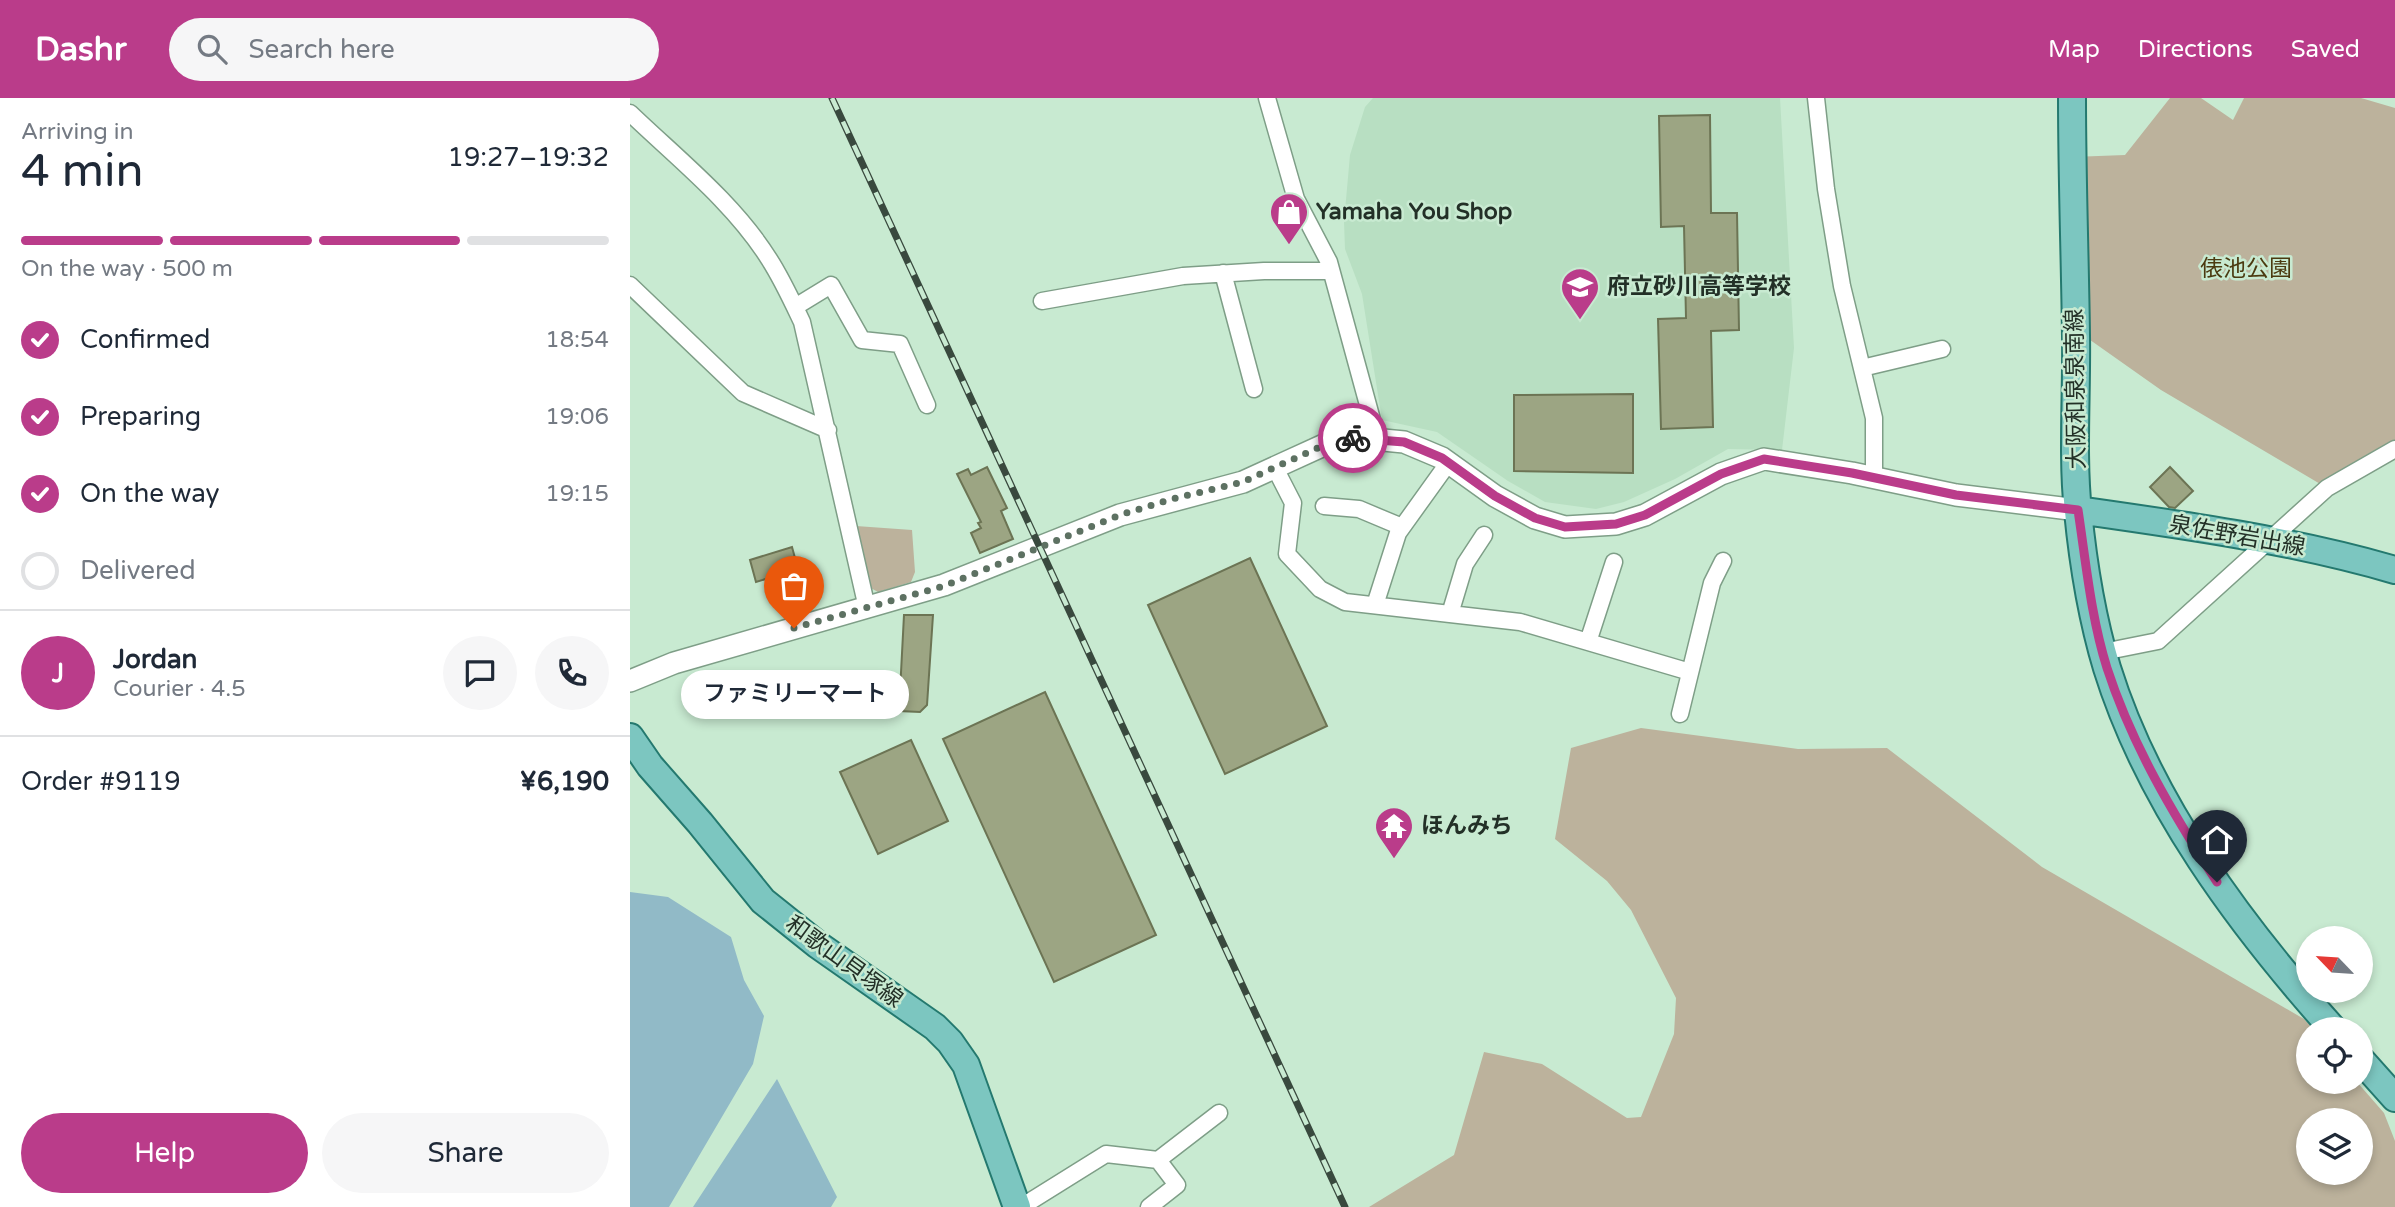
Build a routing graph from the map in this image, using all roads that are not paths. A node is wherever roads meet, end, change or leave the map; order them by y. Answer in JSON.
{"nodes":[{"id":1,"x":1267,"y":98,"type":"edge"},
{"id":2,"x":1816,"y":98,"type":"edge"},
{"id":3,"x":2072,"y":98,"type":"edge"},
{"id":4,"x":630,"y":113,"type":"edge"},
{"id":5,"x":1331,"y":271,"type":"junction"},
{"id":6,"x":1223,"y":273,"type":"junction"},
{"id":7,"x":630,"y":285,"type":"edge"},
{"id":8,"x":1042,"y":301,"type":"dead end"},
{"id":9,"x":795,"y":307,"type":"junction"},
{"id":10,"x":1942,"y":349,"type":"dead end"},
{"id":11,"x":1862,"y":368,"type":"junction"},
{"id":12,"x":1254,"y":389,"type":"dead end"},
{"id":13,"x":927,"y":405,"type":"dead end"},
{"id":14,"x":828,"y":430,"type":"junction"},
{"id":15,"x":1377,"y":438,"type":"junction"},
{"id":16,"x":2395,"y":449,"type":"edge"},
{"id":17,"x":1449,"y":463,"type":"junction"},
{"id":18,"x":1275,"y":468,"type":"junction"},
{"id":19,"x":1874,"y":478,"type":"junction"},
{"id":20,"x":1324,"y":506,"type":"dead end"},
{"id":21,"x":2078,"y":510,"type":"junction"},
{"id":22,"x":1402,"y":527,"type":"junction"},
{"id":23,"x":1484,"y":535,"type":"dead end"},
{"id":24,"x":2270,"y":540,"type":"junction"},
{"id":25,"x":1723,"y":561,"type":"dead end"},
{"id":26,"x":1614,"y":562,"type":"dead end"},
{"id":27,"x":2395,"y":570,"type":"edge"},
{"id":28,"x":1375,"y":606,"type":"junction"},
{"id":29,"x":867,"y":608,"type":"junction"},
{"id":30,"x":1450,"y":614,"type":"junction"},
{"id":31,"x":1588,"y":642,"type":"junction"},
{"id":32,"x":2103,"y":652,"type":"junction"},
{"id":33,"x":1690,"y":672,"type":"junction"},
{"id":34,"x":630,"y":681,"type":"edge"},
{"id":35,"x":1680,"y":714,"type":"dead end"},
{"id":36,"x":630,"y":737,"type":"edge"},
{"id":37,"x":2323,"y":1017,"type":"edge"},
{"id":38,"x":2373,"y":1073,"type":"edge"},
{"id":39,"x":2395,"y":1098,"type":"edge"},
{"id":40,"x":1219,"y":1113,"type":"dead end"},
{"id":41,"x":1157,"y":1160,"type":"junction"},
{"id":42,"x":1019,"y":1207,"type":"edge"},
{"id":43,"x":1149,"y":1207,"type":"edge"}],
"edges":[{"from":1,"to":5,"type":"street"},
{"from":2,"to":11,"type":"street"},
{"from":3,"to":21,"type":"main road","name":"大阪和泉泉南線"},
{"from":4,"to":9,"type":"street"},
{"from":5,"to":6,"type":"street"},
{"from":5,"to":15,"type":"street"},
{"from":6,"to":8,"type":"street"},
{"from":6,"to":12,"type":"street"},
{"from":7,"to":14,"type":"street"},
{"from":9,"to":13,"type":"street"},
{"from":9,"to":14,"type":"street"},
{"from":10,"to":11,"type":"street"},
{"from":11,"to":19,"type":"street"},
{"from":14,"to":29,"type":"street"},
{"from":15,"to":17,"type":"street"},
{"from":15,"to":18,"type":"street"},
{"from":16,"to":24,"type":"street"},
{"from":17,"to":19,"type":"street"},
{"from":17,"to":22,"type":"street"},
{"from":18,"to":28,"type":"street"},
{"from":18,"to":29,"type":"street"},
{"from":19,"to":21,"type":"street"},
{"from":20,"to":22,"type":"street"},
{"from":21,"to":24,"type":"main road","name":"泉佐野岩出線"},
{"from":21,"to":32,"type":"main road","name":"大阪和泉泉南線"},
{"from":22,"to":28,"type":"street"},
{"from":23,"to":30,"type":"street"},
{"from":24,"to":27,"type":"main road","name":"泉佐野岩出線"},
{"from":24,"to":32,"type":"street"},
{"from":25,"to":33,"type":"street"},
{"from":26,"to":31,"type":"street"},
{"from":28,"to":30,"type":"street"},
{"from":29,"to":34,"type":"street"},
{"from":30,"to":31,"type":"street"},
{"from":31,"to":33,"type":"street"},
{"from":32,"to":37,"type":"main road","name":"大阪和泉泉南線"},
{"from":33,"to":35,"type":"street"},
{"from":36,"to":42,"type":"main road","name":"和歌山貝塚線"},
{"from":38,"to":39,"type":"main road"},
{"from":40,"to":41,"type":"street"},
{"from":41,"to":42,"type":"street"},
{"from":41,"to":43,"type":"street"}]}
